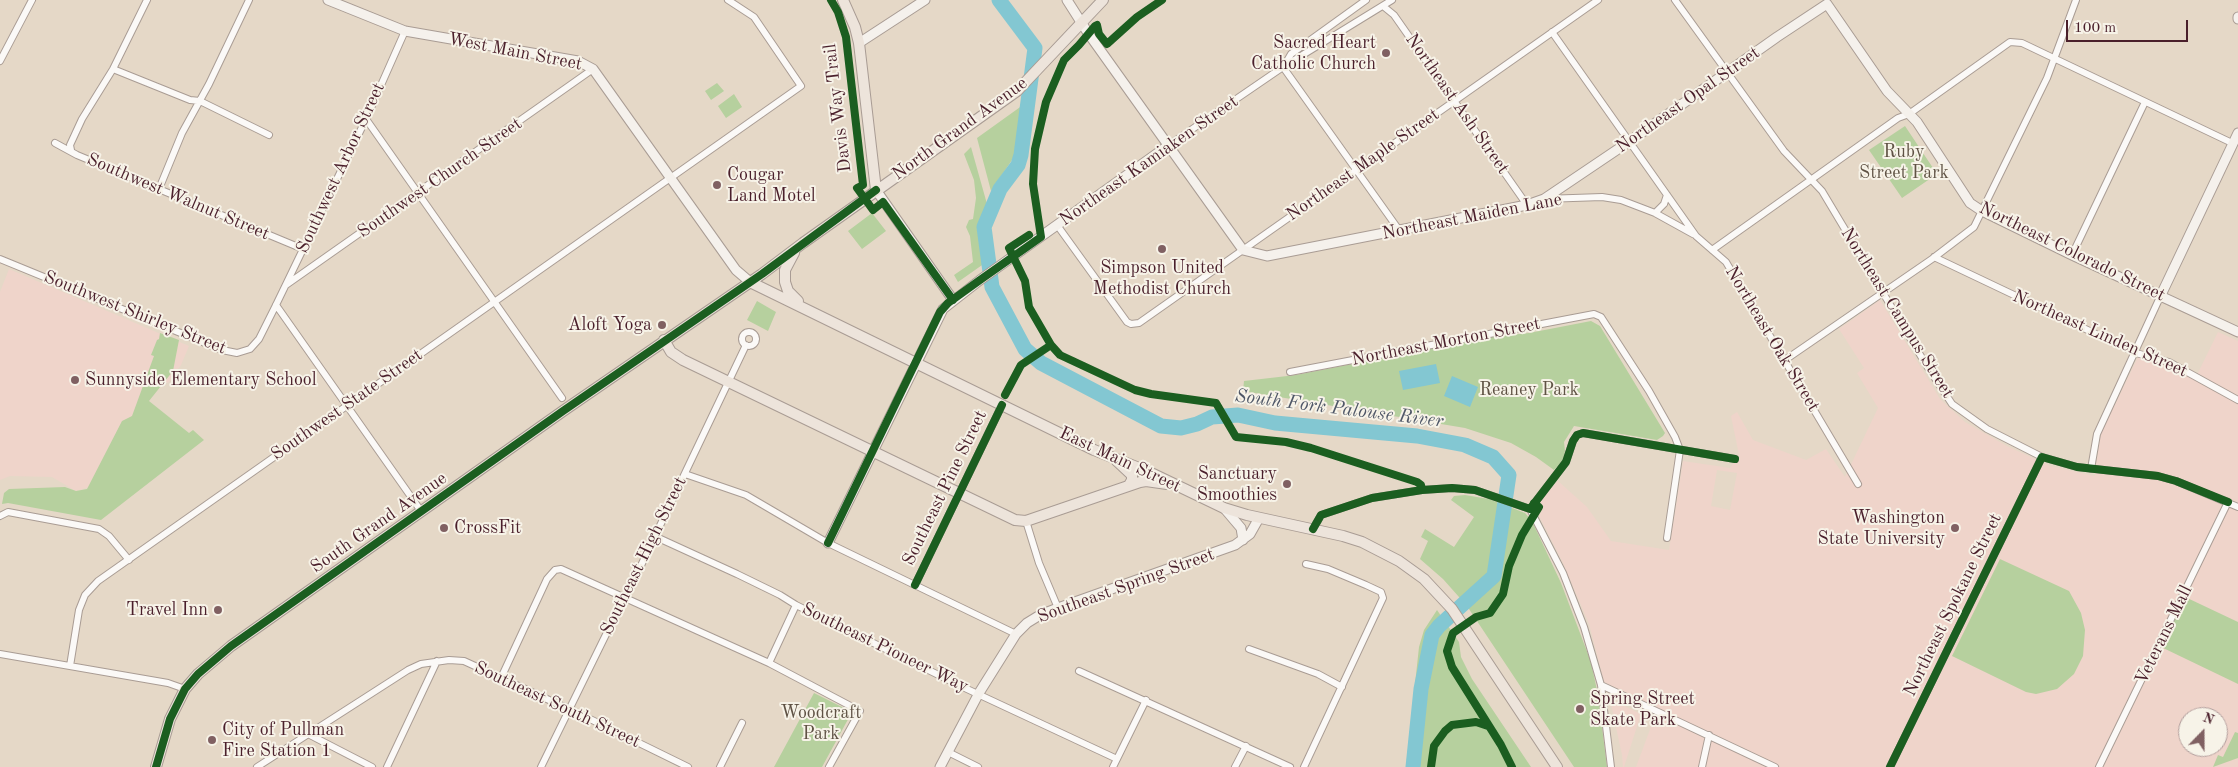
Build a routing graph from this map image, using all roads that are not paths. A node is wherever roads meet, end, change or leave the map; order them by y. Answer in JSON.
{"nodes":[{"id":1,"x":32,"y":0,"type":"edge"},
{"id":2,"x":147,"y":0,"type":"edge"},
{"id":3,"x":250,"y":0,"type":"edge"},
{"id":4,"x":328,"y":0,"type":"edge"},
{"id":5,"x":728,"y":0,"type":"edge"},
{"id":6,"x":843,"y":0,"type":"edge"},
{"id":7,"x":925,"y":0,"type":"edge"},
{"id":8,"x":1067,"y":0,"type":"edge"},
{"id":9,"x":1103,"y":0,"type":"edge"},
{"id":10,"x":1366,"y":0,"type":"edge"},
{"id":11,"x":1392,"y":0,"type":"edge"},
{"id":12,"x":1598,"y":0,"type":"edge"},
{"id":13,"x":1675,"y":0,"type":"edge"},
{"id":14,"x":2076,"y":0,"type":"edge"},
{"id":15,"x":1828,"y":1,"type":"edge"},
{"id":16,"x":1383,"y":6,"type":"junction"},
{"id":17,"x":1082,"y":21,"type":"junction"},
{"id":18,"x":405,"y":31,"type":"junction"},
{"id":19,"x":1552,"y":32,"type":"junction"},
{"id":20,"x":859,"y":44,"type":"junction"},
{"id":21,"x":2055,"y":59,"type":"junction"},
{"id":22,"x":0,"y":61,"type":"edge"},
{"id":23,"x":1283,"y":68,"type":"junction"},
{"id":24,"x":113,"y":69,"type":"junction"},
{"id":25,"x":593,"y":69,"type":"junction"},
{"id":26,"x":1727,"y":72,"type":"junction"},
{"id":27,"x":1455,"y":100,"type":"junction"},
{"id":28,"x":200,"y":101,"type":"junction"},
{"id":29,"x":2145,"y":102,"type":"junction"},
{"id":30,"x":1909,"y":114,"type":"junction"},
{"id":31,"x":366,"y":119,"type":"junction"},
{"id":32,"x":2238,"y":133,"type":"edge"},
{"id":33,"x":269,"y":135,"type":"dead end"},
{"id":34,"x":1630,"y":141,"type":"junction"},
{"id":35,"x":55,"y":143,"type":"dead end"},
{"id":36,"x":2232,"y":143,"type":"junction"},
{"id":37,"x":1169,"y":145,"type":"junction"},
{"id":38,"x":71,"y":150,"type":"junction"},
{"id":39,"x":1357,"y":170,"type":"junction"},
{"id":40,"x":671,"y":178,"type":"junction"},
{"id":41,"x":1811,"y":179,"type":"junction"},
{"id":42,"x":160,"y":189,"type":"junction"},
{"id":43,"x":876,"y":190,"type":"junction"},
{"id":44,"x":419,"y":193,"type":"junction"},
{"id":45,"x":1667,"y":196,"type":"junction"},
{"id":46,"x":1544,"y":199,"type":"junction"},
{"id":47,"x":1527,"y":205,"type":"junction"},
{"id":48,"x":1982,"y":211,"type":"junction"},
{"id":49,"x":1655,"y":213,"type":"junction"},
{"id":50,"x":1057,"y":225,"type":"junction"},
{"id":51,"x":1399,"y":230,"type":"junction"},
{"id":52,"x":1696,"y":236,"type":"junction"},
{"id":53,"x":803,"y":243,"type":"junction"},
{"id":54,"x":303,"y":249,"type":"junction"},
{"id":55,"x":1243,"y":250,"type":"junction"},
{"id":56,"x":1712,"y":250,"type":"junction"},
{"id":57,"x":2072,"y":255,"type":"junction"},
{"id":58,"x":1934,"y":257,"type":"junction"},
{"id":59,"x":0,"y":259,"type":"edge"},
{"id":60,"x":750,"y":282,"type":"junction"},
{"id":61,"x":285,"y":286,"type":"junction"},
{"id":62,"x":1883,"y":293,"type":"junction"},
{"id":63,"x":2161,"y":295,"type":"junction"},
{"id":64,"x":953,"y":300,"type":"junction"},
{"id":65,"x":496,"y":302,"type":"junction"},
{"id":66,"x":276,"y":305,"type":"junction"},
{"id":67,"x":822,"y":316,"type":"junction"},
{"id":68,"x":2238,"y":332,"type":"edge"},
{"id":69,"x":664,"y":340,"type":"junction"},
{"id":70,"x":746,"y":345,"type":"dead end"},
{"id":71,"x":2136,"y":353,"type":"junction"},
{"id":72,"x":1785,"y":360,"type":"junction"},
{"id":73,"x":915,"y":362,"type":"junction"},
{"id":74,"x":1290,"y":372,"type":"dead end"},
{"id":75,"x":729,"y":381,"type":"junction"},
{"id":76,"x":562,"y":398,"type":"dead end"},
{"id":77,"x":2238,"y":400,"type":"edge"},
{"id":78,"x":348,"y":404,"type":"junction"},
{"id":79,"x":1002,"y":405,"type":"junction"},
{"id":80,"x":1680,"y":450,"type":"junction"},
{"id":81,"x":872,"y":452,"type":"junction"},
{"id":82,"x":1114,"y":457,"type":"junction"},
{"id":83,"x":2042,"y":457,"type":"junction"},
{"id":84,"x":1735,"y":459,"type":"dead end"},
{"id":85,"x":2091,"y":468,"type":"junction"},
{"id":86,"x":685,"y":474,"type":"junction"},
{"id":87,"x":1858,"y":484,"type":"dead end"},
{"id":88,"x":1129,"y":485,"type":"junction"},
{"id":89,"x":1175,"y":486,"type":"junction"},
{"id":90,"x":959,"y":494,"type":"junction"},
{"id":91,"x":2228,"y":502,"type":"junction"},
{"id":92,"x":2238,"y":507,"type":"edge"},
{"id":93,"x":1224,"y":508,"type":"junction"},
{"id":94,"x":1530,"y":509,"type":"junction"},
{"id":95,"x":421,"y":511,"type":"junction"},
{"id":96,"x":0,"y":516,"type":"edge"},
{"id":97,"x":1259,"y":518,"type":"junction"},
{"id":98,"x":1026,"y":521,"type":"junction"},
{"id":99,"x":1314,"y":529,"type":"junction"},
{"id":100,"x":654,"y":536,"type":"junction"},
{"id":101,"x":1667,"y":538,"type":"dead end"},
{"id":102,"x":1243,"y":540,"type":"junction"},
{"id":103,"x":828,"y":543,"type":"junction"},
{"id":104,"x":129,"y":560,"type":"junction"},
{"id":105,"x":1306,"y":564,"type":"dead end"},
{"id":106,"x":915,"y":585,"type":"junction"},
{"id":107,"x":626,"y":597,"type":"junction"},
{"id":108,"x":796,"y":605,"type":"junction"},
{"id":109,"x":1058,"y":608,"type":"junction"},
{"id":110,"x":1016,"y":634,"type":"junction"},
{"id":111,"x":1249,"y":649,"type":"dead end"},
{"id":112,"x":0,"y":654,"type":"edge"},
{"id":113,"x":437,"y":661,"type":"junction"},
{"id":114,"x":768,"y":663,"type":"junction"},
{"id":115,"x":70,"y":666,"type":"junction"},
{"id":116,"x":1079,"y":671,"type":"dead end"},
{"id":117,"x":500,"y":678,"type":"junction"},
{"id":118,"x":1601,"y":685,"type":"junction"},
{"id":119,"x":1342,"y":687,"type":"junction"},
{"id":120,"x":185,"y":689,"type":"junction"},
{"id":121,"x":979,"y":694,"type":"junction"},
{"id":122,"x":1146,"y":700,"type":"junction"},
{"id":123,"x":568,"y":710,"type":"junction"},
{"id":124,"x":742,"y":723,"type":"dead end"},
{"id":125,"x":308,"y":734,"type":"junction"},
{"id":126,"x":1709,"y":735,"type":"junction"},
{"id":127,"x":1246,"y":746,"type":"junction"},
{"id":128,"x":948,"y":752,"type":"junction"},
{"id":129,"x":1117,"y":759,"type":"junction"},
{"id":130,"x":156,"y":767,"type":"edge"},
{"id":131,"x":257,"y":767,"type":"edge"},
{"id":132,"x":372,"y":767,"type":"edge"},
{"id":133,"x":387,"y":767,"type":"edge"},
{"id":134,"x":541,"y":767,"type":"edge"},
{"id":135,"x":688,"y":767,"type":"edge"},
{"id":136,"x":720,"y":767,"type":"edge"},
{"id":137,"x":829,"y":767,"type":"edge"},
{"id":138,"x":940,"y":767,"type":"edge"},
{"id":139,"x":978,"y":767,"type":"edge"},
{"id":140,"x":1113,"y":767,"type":"edge"},
{"id":141,"x":1235,"y":767,"type":"edge"},
{"id":142,"x":1290,"y":767,"type":"edge"},
{"id":143,"x":1304,"y":767,"type":"edge"},
{"id":144,"x":1557,"y":767,"type":"edge"},
{"id":145,"x":1611,"y":767,"type":"edge"},
{"id":146,"x":1702,"y":767,"type":"edge"},
{"id":147,"x":1775,"y":767,"type":"edge"},
{"id":148,"x":1890,"y":767,"type":"edge"},
{"id":149,"x":2099,"y":767,"type":"edge"}],
"edges":[{"from":1,"to":22,"type":"street"},
{"from":2,"to":24,"type":"street"},
{"from":3,"to":28,"type":"street"},
{"from":4,"to":18,"type":"street","name":"West Main Street"},
{"from":5,"to":40,"type":"street","name":"Southwest State Street"},
{"from":6,"to":20,"type":"main road"},
{"from":7,"to":20,"type":"street"},
{"from":8,"to":17,"type":"street"},
{"from":9,"to":17,"type":"main road","name":"North Grand Avenue"},
{"from":10,"to":23,"type":"street","name":"Northeast Kamiaken Street"},
{"from":11,"to":16,"type":"street","name":"Northeast Kamiaken Street"},
{"from":12,"to":19,"type":"street","name":"Northeast Maple Street"},
{"from":13,"to":26,"type":"street","name":"Northeast Campus Street"},
{"from":14,"to":21,"type":"street"},
{"from":15,"to":26,"type":"street","name":"Northeast Opal Street"},
{"from":15,"to":30,"type":"street","name":"Northeast Colorado Street"},
{"from":16,"to":23,"type":"street","name":"Northeast Kamiaken Street"},
{"from":16,"to":27,"type":"street","name":"Northeast Ash Street"},
{"from":17,"to":37,"type":"street"},
{"from":17,"to":43,"type":"main road","name":"North Grand Avenue"},
{"from":18,"to":25,"type":"street","name":"West Main Street"},
{"from":18,"to":31,"type":"street","name":"Southwest Arbor Street"},
{"from":19,"to":27,"type":"street","name":"Northeast Maple Street"},
{"from":19,"to":34,"type":"street","name":"Northeast Oak Street"},
{"from":20,"to":43,"type":"main road"},
{"from":21,"to":29,"type":"street"},
{"from":21,"to":30,"type":"street"},
{"from":21,"to":48,"type":"street"},
{"from":23,"to":37,"type":"street","name":"Northeast Kamiaken Street"},
{"from":23,"to":39,"type":"street"},
{"from":24,"to":28,"type":"street"},
{"from":24,"to":38,"type":"street"},
{"from":25,"to":40,"type":"street","name":"West Main Street"},
{"from":25,"to":44,"type":"street","name":"Southwest Church Street"},
{"from":26,"to":34,"type":"street","name":"Northeast Opal Street"},
{"from":26,"to":41,"type":"street","name":"Northeast Campus Street"},
{"from":27,"to":39,"type":"street","name":"Northeast Maple Street"},
{"from":27,"to":47,"type":"street","name":"Northeast Ash Street"},
{"from":28,"to":33,"type":"street"},
{"from":28,"to":42,"type":"street"},
{"from":29,"to":36,"type":"street"},
{"from":29,"to":57,"type":"street"},
{"from":30,"to":41,"type":"street"},
{"from":30,"to":48,"type":"street","name":"Northeast Colorado Street"},
{"from":31,"to":44,"type":"street"},
{"from":31,"to":54,"type":"street","name":"Southwest Arbor Street"},
{"from":32,"to":36,"type":"street"},
{"from":34,"to":45,"type":"street","name":"Northeast Oak Street"},
{"from":34,"to":46,"type":"street","name":"Northeast Opal Street"},
{"from":35,"to":38,"type":"street","name":"Southwest Walnut Street"},
{"from":36,"to":63,"type":"street"},
{"from":37,"to":50,"type":"street","name":"Northeast Kamiaken Street"},
{"from":37,"to":55,"type":"street"},
{"from":38,"to":42,"type":"street","name":"Southwest Walnut Street"},
{"from":39,"to":51,"type":"street"},
{"from":39,"to":55,"type":"street","name":"Northeast Maple Street"},
{"from":40,"to":60,"type":"street","name":"West Main Street"},
{"from":40,"to":65,"type":"street","name":"Southwest State Street"},
{"from":41,"to":56,"type":"street"},
{"from":41,"to":62,"type":"street","name":"Northeast Campus Street"},
{"from":42,"to":54,"type":"street","name":"Southwest Walnut Street"},
{"from":43,"to":53,"type":"main road","name":"North Grand Avenue"},
{"from":43,"to":64,"type":"street"},
{"from":44,"to":61,"type":"street","name":"Southwest Church Street"},
{"from":44,"to":65,"type":"street"},
{"from":45,"to":49,"type":"street"},
{"from":45,"to":52,"type":"street","name":"Northeast Oak Street"},
{"from":46,"to":47,"type":"street","name":"Northeast Maiden Lane"},
{"from":46,"to":49,"type":"street","name":"Northeast Maiden Lane"},
{"from":47,"to":51,"type":"street","name":"Northeast Maiden Lane"},
{"from":48,"to":57,"type":"street","name":"Northeast Colorado Street"},
{"from":48,"to":58,"type":"street"},
{"from":49,"to":52,"type":"street","name":"Northeast Maiden Lane"},
{"from":50,"to":55,"type":"street","name":"Northeast Maple Street"},
{"from":50,"to":64,"type":"street","name":"Northeast Kamiaken Street"},
{"from":51,"to":55,"type":"street","name":"Northeast Maiden Lane"},
{"from":52,"to":56,"type":"street","name":"Northeast Oak Street"},
{"from":53,"to":60,"type":"main road"},
{"from":53,"to":67,"type":"main road"},
{"from":54,"to":61,"type":"street","name":"Southwest Arbor Street"},
{"from":56,"to":72,"type":"street","name":"Northeast Oak Street"},
{"from":57,"to":63,"type":"street","name":"Northeast Colorado Street"},
{"from":58,"to":62,"type":"street"},
{"from":58,"to":71,"type":"street","name":"Northeast Linden Street"},
{"from":59,"to":66,"type":"street","name":"Southwest Shirley Street"},
{"from":60,"to":67,"type":"main road","name":"East Main Street"},
{"from":60,"to":69,"type":"main road","name":"South Grand Avenue"},
{"from":61,"to":66,"type":"street","name":"Southwest Arbor Street"},
{"from":62,"to":72,"type":"street"},
{"from":62,"to":83,"type":"street","name":"Northeast Campus Street"},
{"from":63,"to":68,"type":"street","name":"Northeast Colorado Street"},
{"from":63,"to":71,"type":"street"},
{"from":64,"to":73,"type":"street","name":"Northeast Kamiaken Street"},
{"from":65,"to":76,"type":"street"},
{"from":65,"to":78,"type":"street","name":"Southwest State Street"},
{"from":66,"to":78,"type":"street"},
{"from":67,"to":73,"type":"main road","name":"East Main Street"},
{"from":69,"to":75,"type":"main road"},
{"from":69,"to":95,"type":"main road","name":"South Grand Avenue"},
{"from":70,"to":75,"type":"street","name":"Southeast High Street"},
{"from":71,"to":77,"type":"street","name":"Northeast Linden Street"},
{"from":71,"to":85,"type":"street"},
{"from":72,"to":87,"type":"street","name":"Northeast Oak Street"},
{"from":73,"to":79,"type":"main road","name":"East Main Street"},
{"from":73,"to":81,"type":"street","name":"Northeast Kamiaken Street"},
{"from":74,"to":80,"type":"street","name":"Northeast Morton Street"},
{"from":75,"to":81,"type":"main road"},
{"from":75,"to":86,"type":"street","name":"Southeast High Street"},
{"from":78,"to":95,"type":"street"},
{"from":78,"to":104,"type":"street","name":"Southwest State Street"},
{"from":79,"to":82,"type":"main road","name":"East Main Street"},
{"from":79,"to":90,"type":"street","name":"Southeast Pine Street"},
{"from":80,"to":84,"type":"street"},
{"from":80,"to":94,"type":"street"},
{"from":80,"to":101,"type":"street"},
{"from":81,"to":90,"type":"main road"},
{"from":81,"to":103,"type":"street","name":"Northeast Kamiaken Street"},
{"from":82,"to":88,"type":"main road"},
{"from":82,"to":89,"type":"main road","name":"East Main Street"},
{"from":83,"to":85,"type":"street","name":"Northeast Campus Street"},
{"from":83,"to":148,"type":"street","name":"Northeast Spokane Street"},
{"from":85,"to":91,"type":"street","name":"Northeast Campus Street"},
{"from":86,"to":100,"type":"street","name":"Southeast High Street"},
{"from":86,"to":103,"type":"street"},
{"from":88,"to":89,"type":"main road"},
{"from":88,"to":98,"type":"main road"},
{"from":89,"to":93,"type":"main road","name":"East Main Street"},
{"from":90,"to":98,"type":"main road"},
{"from":90,"to":106,"type":"street","name":"Southeast Pine Street"},
{"from":91,"to":92,"type":"street","name":"Northeast Campus Street"},
{"from":91,"to":149,"type":"street","name":"Veterans Mall"},
{"from":93,"to":97,"type":"main road","name":"East Main Street"},
{"from":93,"to":102,"type":"street"},
{"from":94,"to":99,"type":"street"},
{"from":94,"to":118,"type":"street"},
{"from":95,"to":120,"type":"main road","name":"South Grand Avenue"},
{"from":96,"to":104,"type":"street"},
{"from":97,"to":99,"type":"main road","name":"East Main Street"},
{"from":97,"to":102,"type":"street","name":"Southeast Spring Street"},
{"from":98,"to":109,"type":"street"},
{"from":99,"to":144,"type":"main road","name":"East Main Street"},
{"from":100,"to":107,"type":"street","name":"Southeast High Street"},
{"from":100,"to":108,"type":"street","name":"Southeast Pioneer Way"},
{"from":102,"to":109,"type":"street","name":"Southeast Spring Street"},
{"from":103,"to":106,"type":"street"},
{"from":104,"to":115,"type":"street","name":"Southwest State Street"},
{"from":105,"to":119,"type":"street"},
{"from":106,"to":110,"type":"street"},
{"from":107,"to":114,"type":"street"},
{"from":107,"to":117,"type":"street"},
{"from":107,"to":123,"type":"street","name":"Southeast High Street"},
{"from":108,"to":114,"type":"street"},
{"from":108,"to":121,"type":"street","name":"Southeast Pioneer Way"},
{"from":109,"to":110,"type":"street","name":"Southeast Spring Street"},
{"from":110,"to":121,"type":"street","name":"Southeast Spring Street"},
{"from":111,"to":119,"type":"street"},
{"from":112,"to":115,"type":"street"},
{"from":113,"to":117,"type":"street","name":"Southeast South Street"},
{"from":113,"to":125,"type":"street","name":"Southeast South Street"},
{"from":113,"to":133,"type":"street"},
{"from":114,"to":137,"type":"street"},
{"from":115,"to":120,"type":"street"},
{"from":116,"to":122,"type":"street"},
{"from":117,"to":123,"type":"street","name":"Southeast South Street"},
{"from":118,"to":126,"type":"street"},
{"from":118,"to":145,"type":"street"},
{"from":119,"to":143,"type":"street"},
{"from":120,"to":130,"type":"main road","name":"South Grand Avenue"},
{"from":121,"to":128,"type":"street","name":"Southeast Spring Street"},
{"from":121,"to":129,"type":"street","name":"Southeast Pioneer Way"},
{"from":122,"to":127,"type":"street"},
{"from":122,"to":129,"type":"street"},
{"from":123,"to":134,"type":"street","name":"Southeast High Street"},
{"from":123,"to":135,"type":"street","name":"Southeast South Street"},
{"from":124,"to":136,"type":"street"},
{"from":125,"to":131,"type":"street","name":"Southeast South Street"},
{"from":125,"to":132,"type":"street"},
{"from":126,"to":146,"type":"street"},
{"from":126,"to":147,"type":"street"},
{"from":127,"to":141,"type":"street"},
{"from":127,"to":142,"type":"street"},
{"from":128,"to":138,"type":"street","name":"Southeast Spring Street"},
{"from":128,"to":139,"type":"street"},
{"from":129,"to":140,"type":"street"}]}
